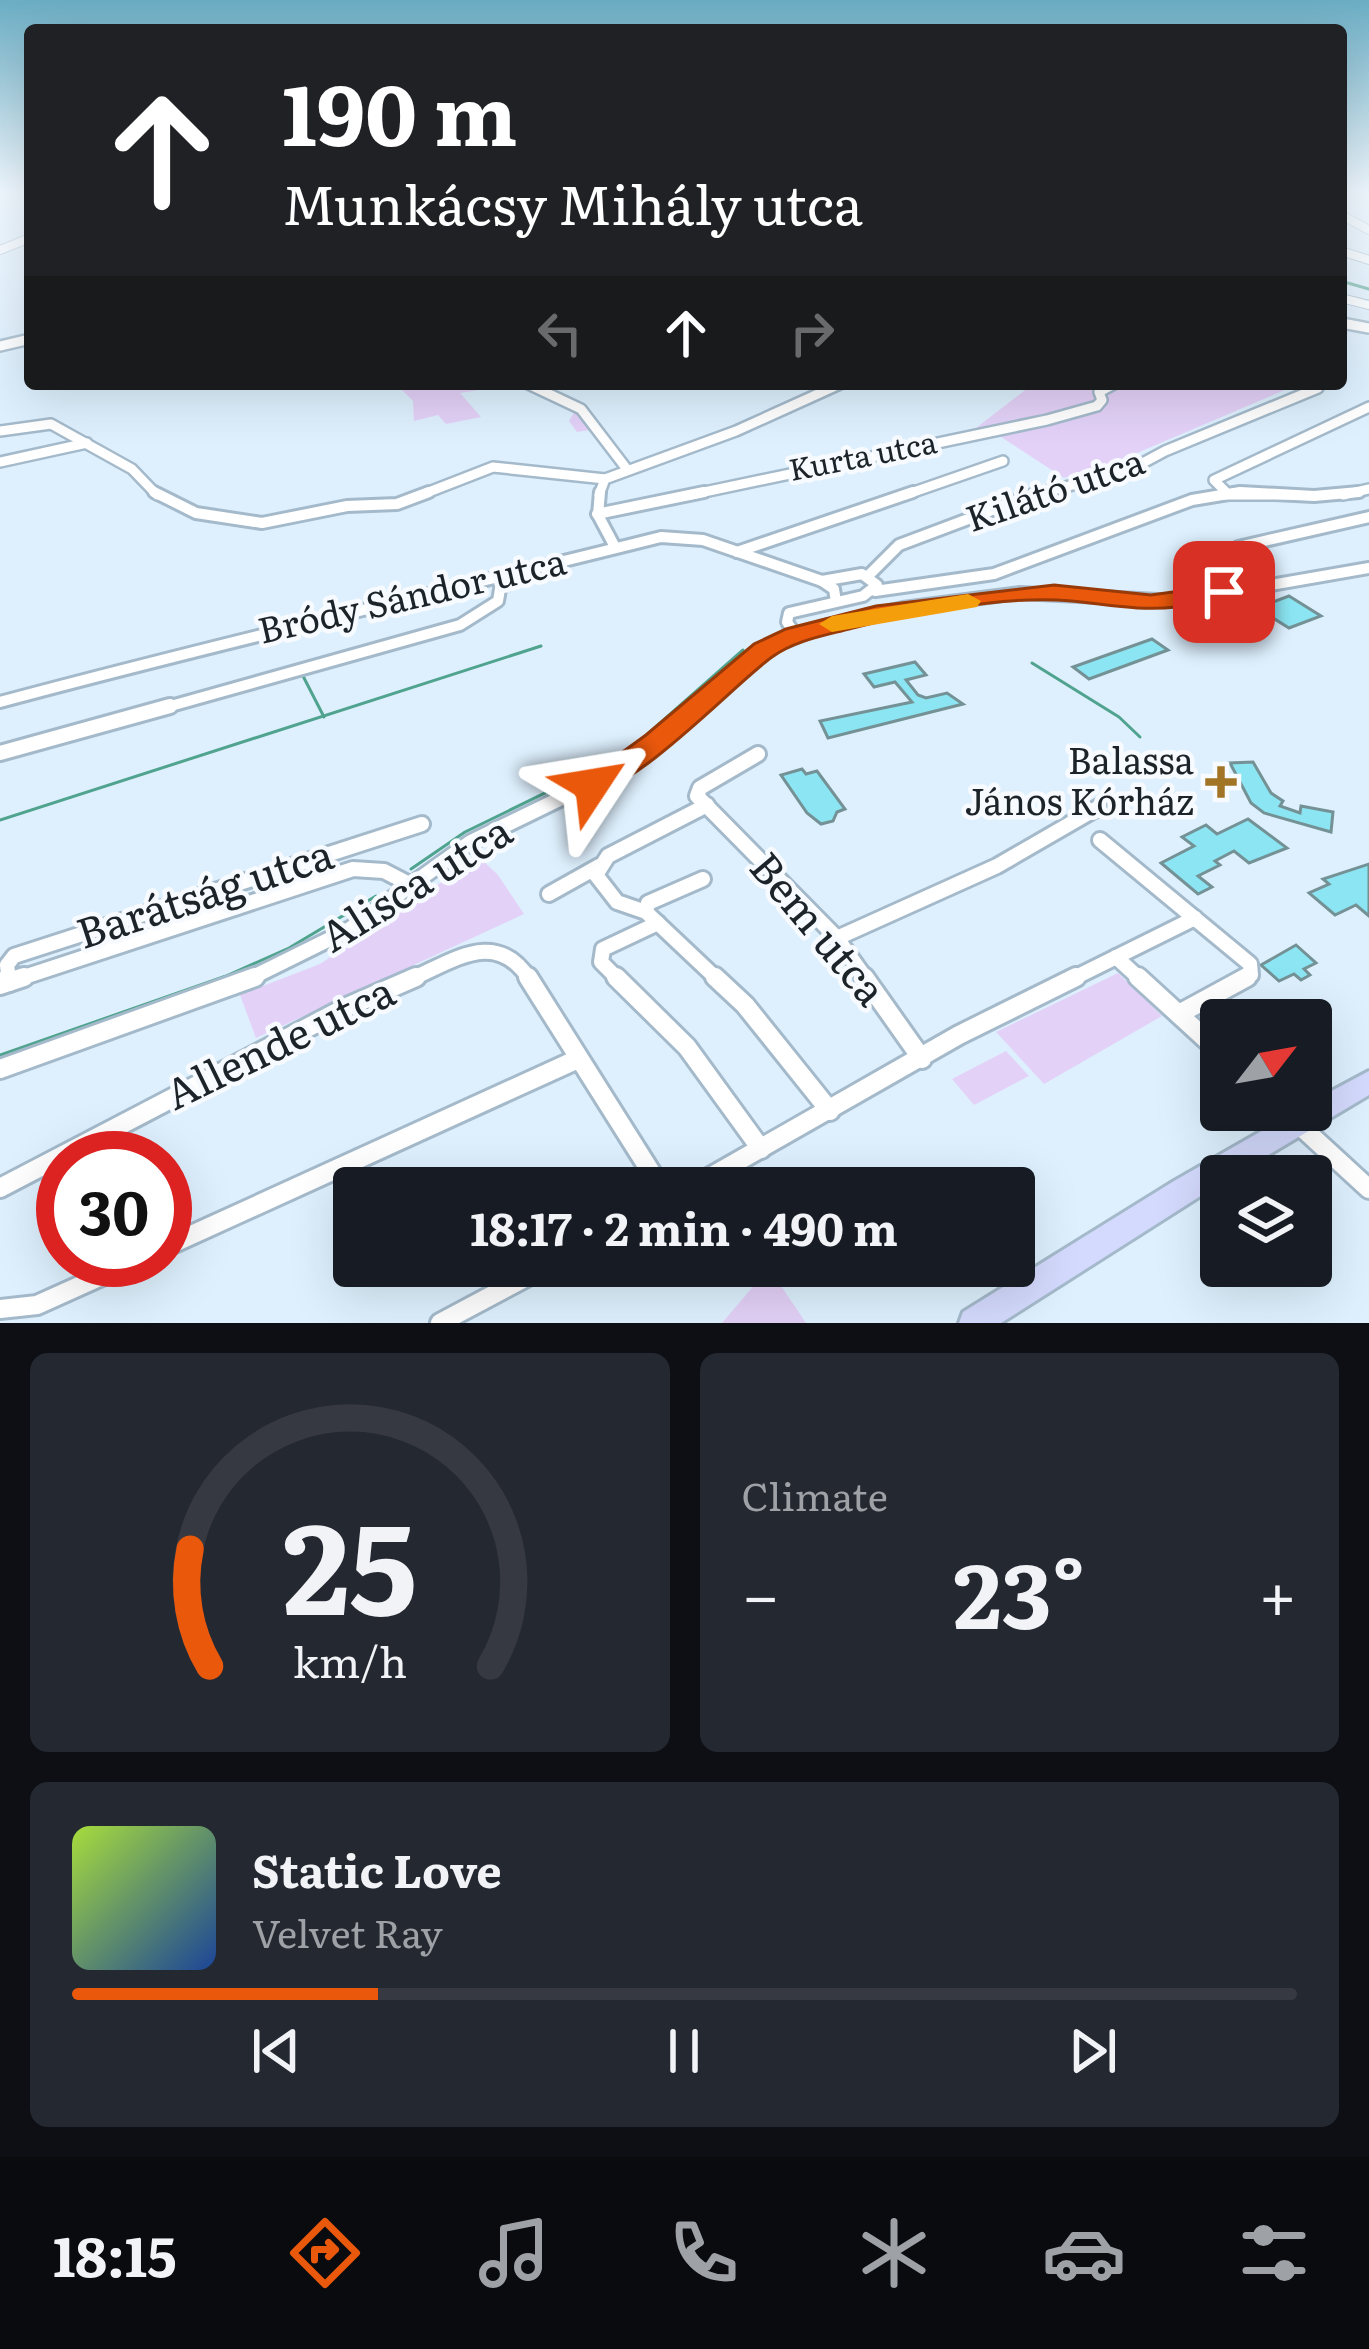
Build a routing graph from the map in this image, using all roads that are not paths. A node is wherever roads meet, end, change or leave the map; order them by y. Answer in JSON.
{"nodes":[{"id":1,"x":540,"y":390,"type":"edge"},
{"id":2,"x":827,"y":390,"type":"edge"},
{"id":3,"x":1103,"y":390,"type":"edge"},
{"id":4,"x":1313,"y":390,"type":"edge"},
{"id":5,"x":1369,"y":406,"type":"edge"},
{"id":6,"x":0,"y":431,"type":"edge"},
{"id":7,"x":88,"y":443,"type":"junction"},
{"id":8,"x":1003,"y":460,"type":"dead end"},
{"id":9,"x":0,"y":462,"type":"edge"},
{"id":10,"x":626,"y":468,"type":"junction"},
{"id":11,"x":605,"y":478,"type":"junction"},
{"id":12,"x":1369,"y":489,"type":"edge"},
{"id":13,"x":1224,"y":493,"type":"junction"},
{"id":14,"x":1355,"y":494,"type":"junction"},
{"id":15,"x":1369,"y":501,"type":"edge"},
{"id":16,"x":597,"y":514,"type":"junction"},
{"id":17,"x":1369,"y":517,"type":"edge"},
{"id":18,"x":615,"y":547,"type":"junction"},
{"id":19,"x":1238,"y":547,"type":"dead end"},
{"id":20,"x":736,"y":552,"type":"junction"},
{"id":21,"x":1369,"y":568,"type":"edge"},
{"id":22,"x":868,"y":576,"type":"junction"},
{"id":23,"x":496,"y":577,"type":"junction"},
{"id":24,"x":822,"y":581,"type":"junction"},
{"id":25,"x":874,"y":590,"type":"junction"},
{"id":26,"x":836,"y":602,"type":"junction"},
{"id":27,"x":796,"y":634,"type":"junction"},
{"id":28,"x":0,"y":702,"type":"edge"},
{"id":29,"x":0,"y":753,"type":"edge"},
{"id":30,"x":758,"y":754,"type":"dead end"},
{"id":31,"x":707,"y":805,"type":"junction"},
{"id":32,"x":1099,"y":807,"type":"dead end"},
{"id":33,"x":422,"y":824,"type":"dead end"},
{"id":34,"x":1100,"y":840,"type":"dead end"},
{"id":35,"x":600,"y":866,"type":"junction"},
{"id":36,"x":703,"y":878,"type":"dead end"},
{"id":37,"x":411,"y":886,"type":"junction"},
{"id":38,"x":549,"y":894,"type":"dead end"},
{"id":39,"x":652,"y":918,"type":"junction"},
{"id":40,"x":1195,"y":918,"type":"junction"},
{"id":41,"x":837,"y":938,"type":"junction"},
{"id":42,"x":1116,"y":957,"type":"junction"},
{"id":43,"x":4,"y":983,"type":"edge"},
{"id":44,"x":1179,"y":1014,"type":"junction"},
{"id":45,"x":1200,"y":1034,"type":"edge"},
{"id":46,"x":578,"y":1059,"type":"junction"},
{"id":47,"x":922,"y":1059,"type":"junction"},
{"id":48,"x":0,"y":1069,"type":"edge"},
{"id":49,"x":1369,"y":1082,"type":"edge"},
{"id":50,"x":1332,"y":1098,"type":"edge"},
{"id":51,"x":830,"y":1111,"type":"junction"},
{"id":52,"x":1267,"y":1131,"type":"edge"},
{"id":53,"x":1306,"y":1131,"type":"edge"},
{"id":54,"x":761,"y":1149,"type":"junction"},
{"id":55,"x":648,"y":1167,"type":"edge"},
{"id":56,"x":729,"y":1167,"type":"edge"},
{"id":57,"x":0,"y":1188,"type":"edge"},
{"id":58,"x":1369,"y":1189,"type":"edge"},
{"id":59,"x":192,"y":1235,"type":"edge"},
{"id":60,"x":77,"y":1287,"type":"edge"},
{"id":61,"x":508,"y":1287,"type":"edge"},
{"id":62,"x":0,"y":1309,"type":"edge"},
{"id":63,"x":440,"y":1323,"type":"edge"},
{"id":64,"x":974,"y":1323,"type":"edge"}],
"edges":[{"from":1,"to":10,"type":"street"},
{"from":2,"to":10,"type":"street"},
{"from":3,"to":16,"type":"street","name":"Kurta utca"},
{"from":4,"to":22,"type":"street","name":"Kilátó utca"},
{"from":5,"to":13,"type":"street"},
{"from":6,"to":7,"type":"street"},
{"from":7,"to":9,"type":"street"},
{"from":7,"to":11,"type":"street"},
{"from":8,"to":20,"type":"street"},
{"from":10,"to":11,"type":"street"},
{"from":11,"to":16,"type":"street"},
{"from":12,"to":14,"type":"street"},
{"from":13,"to":14,"type":"street"},
{"from":13,"to":25,"type":"street"},
{"from":14,"to":15,"type":"street"},
{"from":16,"to":18,"type":"street"},
{"from":17,"to":19,"type":"street"},
{"from":18,"to":20,"type":"street","name":"Bródy Sándor utca"},
{"from":18,"to":23,"type":"street","name":"Bródy Sándor utca"},
{"from":20,"to":24,"type":"street","name":"Bródy Sándor utca"},
{"from":21,"to":27,"type":"street"},
{"from":22,"to":24,"type":"street"},
{"from":22,"to":25,"type":"street"},
{"from":23,"to":28,"type":"street","name":"Bródy Sándor utca"},
{"from":23,"to":29,"type":"street"},
{"from":24,"to":26,"type":"street"},
{"from":25,"to":26,"type":"street"},
{"from":26,"to":27,"type":"street"},
{"from":27,"to":37,"type":"street","name":"Alisca utca"},
{"from":30,"to":31,"type":"street"},
{"from":31,"to":35,"type":"street"},
{"from":31,"to":41,"type":"street","name":"Bem utca"},
{"from":32,"to":41,"type":"street"},
{"from":33,"to":43,"type":"street","name":"Barátság utca"},
{"from":34,"to":40,"type":"street"},
{"from":35,"to":38,"type":"street"},
{"from":35,"to":39,"type":"street"},
{"from":36,"to":39,"type":"street"},
{"from":37,"to":43,"type":"street","name":"Barátság utca"},
{"from":37,"to":48,"type":"street","name":"Alisca utca"},
{"from":39,"to":51,"type":"street"},
{"from":39,"to":54,"type":"street"},
{"from":40,"to":42,"type":"street"},
{"from":40,"to":44,"type":"street"},
{"from":41,"to":47,"type":"street","name":"Bem utca"},
{"from":42,"to":44,"type":"street"},
{"from":42,"to":47,"type":"street"},
{"from":44,"to":45,"type":"street"},
{"from":46,"to":55,"type":"street"},
{"from":46,"to":57,"type":"street","name":"Allende utca"},
{"from":46,"to":59,"type":"street"},
{"from":47,"to":51,"type":"street"},
{"from":49,"to":50,"type":"street"},
{"from":51,"to":54,"type":"street"},
{"from":52,"to":64,"type":"street"},
{"from":53,"to":58,"type":"street"},
{"from":54,"to":56,"type":"street"},
{"from":60,"to":62,"type":"street"},
{"from":61,"to":63,"type":"street"}]}
